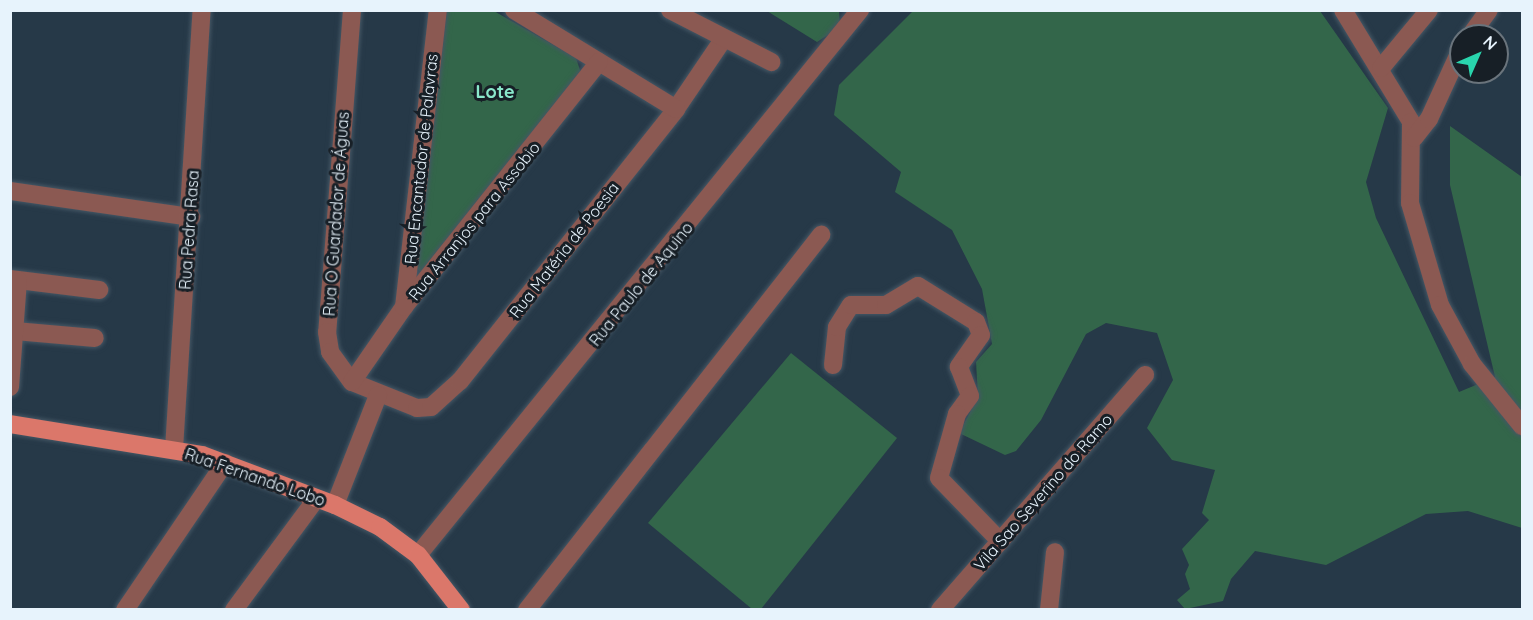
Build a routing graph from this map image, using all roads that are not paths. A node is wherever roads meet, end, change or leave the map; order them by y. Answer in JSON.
{"nodes":[{"id":1,"x":202,"y":10,"type":"edge"},
{"id":2,"x":352,"y":10,"type":"edge"},
{"id":3,"x":438,"y":10,"type":"edge"},
{"id":4,"x":514,"y":10,"type":"edge"},
{"id":5,"x":670,"y":10,"type":"edge"},
{"id":6,"x":1429,"y":10,"type":"edge"},
{"id":7,"x":856,"y":12,"type":"edge"},
{"id":8,"x":1494,"y":12,"type":"edge"},
{"id":9,"x":1351,"y":14,"type":"edge"},
{"id":10,"x":1482,"y":24,"type":"edge"},
{"id":11,"x":722,"y":41,"type":"junction"},
{"id":12,"x":599,"y":62,"type":"junction"},
{"id":13,"x":771,"y":62,"type":"dead end"},
{"id":14,"x":1381,"y":68,"type":"junction"},
{"id":15,"x":1449,"y":75,"type":"edge"},
{"id":16,"x":676,"y":109,"type":"junction"},
{"id":17,"x":1414,"y":138,"type":"junction"},
{"id":18,"x":10,"y":191,"type":"edge"},
{"id":19,"x":191,"y":217,"type":"junction"},
{"id":20,"x":821,"y":235,"type":"dead end"},
{"id":21,"x":14,"y":280,"type":"edge"},
{"id":22,"x":99,"y":290,"type":"dead end"},
{"id":23,"x":404,"y":307,"type":"junction"},
{"id":24,"x":15,"y":331,"type":"junction"},
{"id":25,"x":95,"y":338,"type":"dead end"},
{"id":26,"x":833,"y":365,"type":"dead end"},
{"id":27,"x":1145,"y":375,"type":"dead end"},
{"id":28,"x":352,"y":382,"type":"junction"},
{"id":29,"x":10,"y":387,"type":"edge"},
{"id":30,"x":378,"y":395,"type":"junction"},
{"id":31,"x":10,"y":424,"type":"edge"},
{"id":32,"x":1522,"y":426,"type":"edge"},
{"id":33,"x":174,"y":449,"type":"junction"},
{"id":34,"x":225,"y":463,"type":"junction"},
{"id":35,"x":317,"y":498,"type":"junction"},
{"id":36,"x":335,"y":505,"type":"junction"},
{"id":37,"x":1000,"y":541,"type":"junction"},
{"id":38,"x":1055,"y":552,"type":"dead end"},
{"id":39,"x":418,"y":555,"type":"junction"},
{"id":40,"x":453,"y":606,"type":"edge"},
{"id":41,"x":125,"y":609,"type":"edge"},
{"id":42,"x":234,"y":609,"type":"edge"},
{"id":43,"x":527,"y":609,"type":"edge"},
{"id":44,"x":940,"y":609,"type":"edge"},
{"id":45,"x":1049,"y":609,"type":"edge"}],
"edges":[{"from":1,"to":19,"type":"street","name":"Rua Pedra Rasa"},
{"from":2,"to":28,"type":"street","name":"Rua O Guardador de Águas"},
{"from":3,"to":23,"type":"street","name":"Rua Encantador de Palavras"},
{"from":4,"to":12,"type":"street"},
{"from":5,"to":11,"type":"street"},
{"from":6,"to":14,"type":"street"},
{"from":7,"to":39,"type":"street","name":"Rua Paulo de Aquino"},
{"from":8,"to":10,"type":"street"},
{"from":9,"to":14,"type":"street"},
{"from":11,"to":13,"type":"street"},
{"from":11,"to":16,"type":"street","name":"Rua Matéria de Poesia"},
{"from":12,"to":16,"type":"street"},
{"from":12,"to":23,"type":"street","name":"Rua Arranjos para Assobio"},
{"from":14,"to":17,"type":"street"},
{"from":15,"to":17,"type":"street"},
{"from":16,"to":30,"type":"street","name":"Rua Matéria de Poesia"},
{"from":17,"to":32,"type":"street"},
{"from":18,"to":19,"type":"street"},
{"from":19,"to":33,"type":"street","name":"Rua Pedra Rasa"},
{"from":20,"to":43,"type":"street"},
{"from":21,"to":22,"type":"street"},
{"from":21,"to":24,"type":"street"},
{"from":23,"to":28,"type":"street","name":"Rua Arranjos para Assobio"},
{"from":24,"to":25,"type":"street"},
{"from":24,"to":29,"type":"street"},
{"from":26,"to":37,"type":"street"},
{"from":27,"to":37,"type":"street","name":"Vila Sao Severino do Ramo"},
{"from":28,"to":30,"type":"street","name":"Rua O Guardador de Águas"},
{"from":30,"to":36,"type":"street"},
{"from":31,"to":33,"type":"main road","name":"Rua Fernando Lobo"},
{"from":33,"to":34,"type":"main road","name":"Rua Fernando Lobo"},
{"from":34,"to":35,"type":"main road","name":"Rua Fernando Lobo"},
{"from":34,"to":41,"type":"street"},
{"from":35,"to":36,"type":"main road","name":"Rua Fernando Lobo"},
{"from":35,"to":42,"type":"street"},
{"from":36,"to":39,"type":"main road","name":"Rua Fernando Lobo"},
{"from":37,"to":44,"type":"street","name":"Vila Sao Severino do Ramo"},
{"from":38,"to":45,"type":"street"},
{"from":39,"to":40,"type":"main road","name":"Rua Fernando Lobo"}]}
